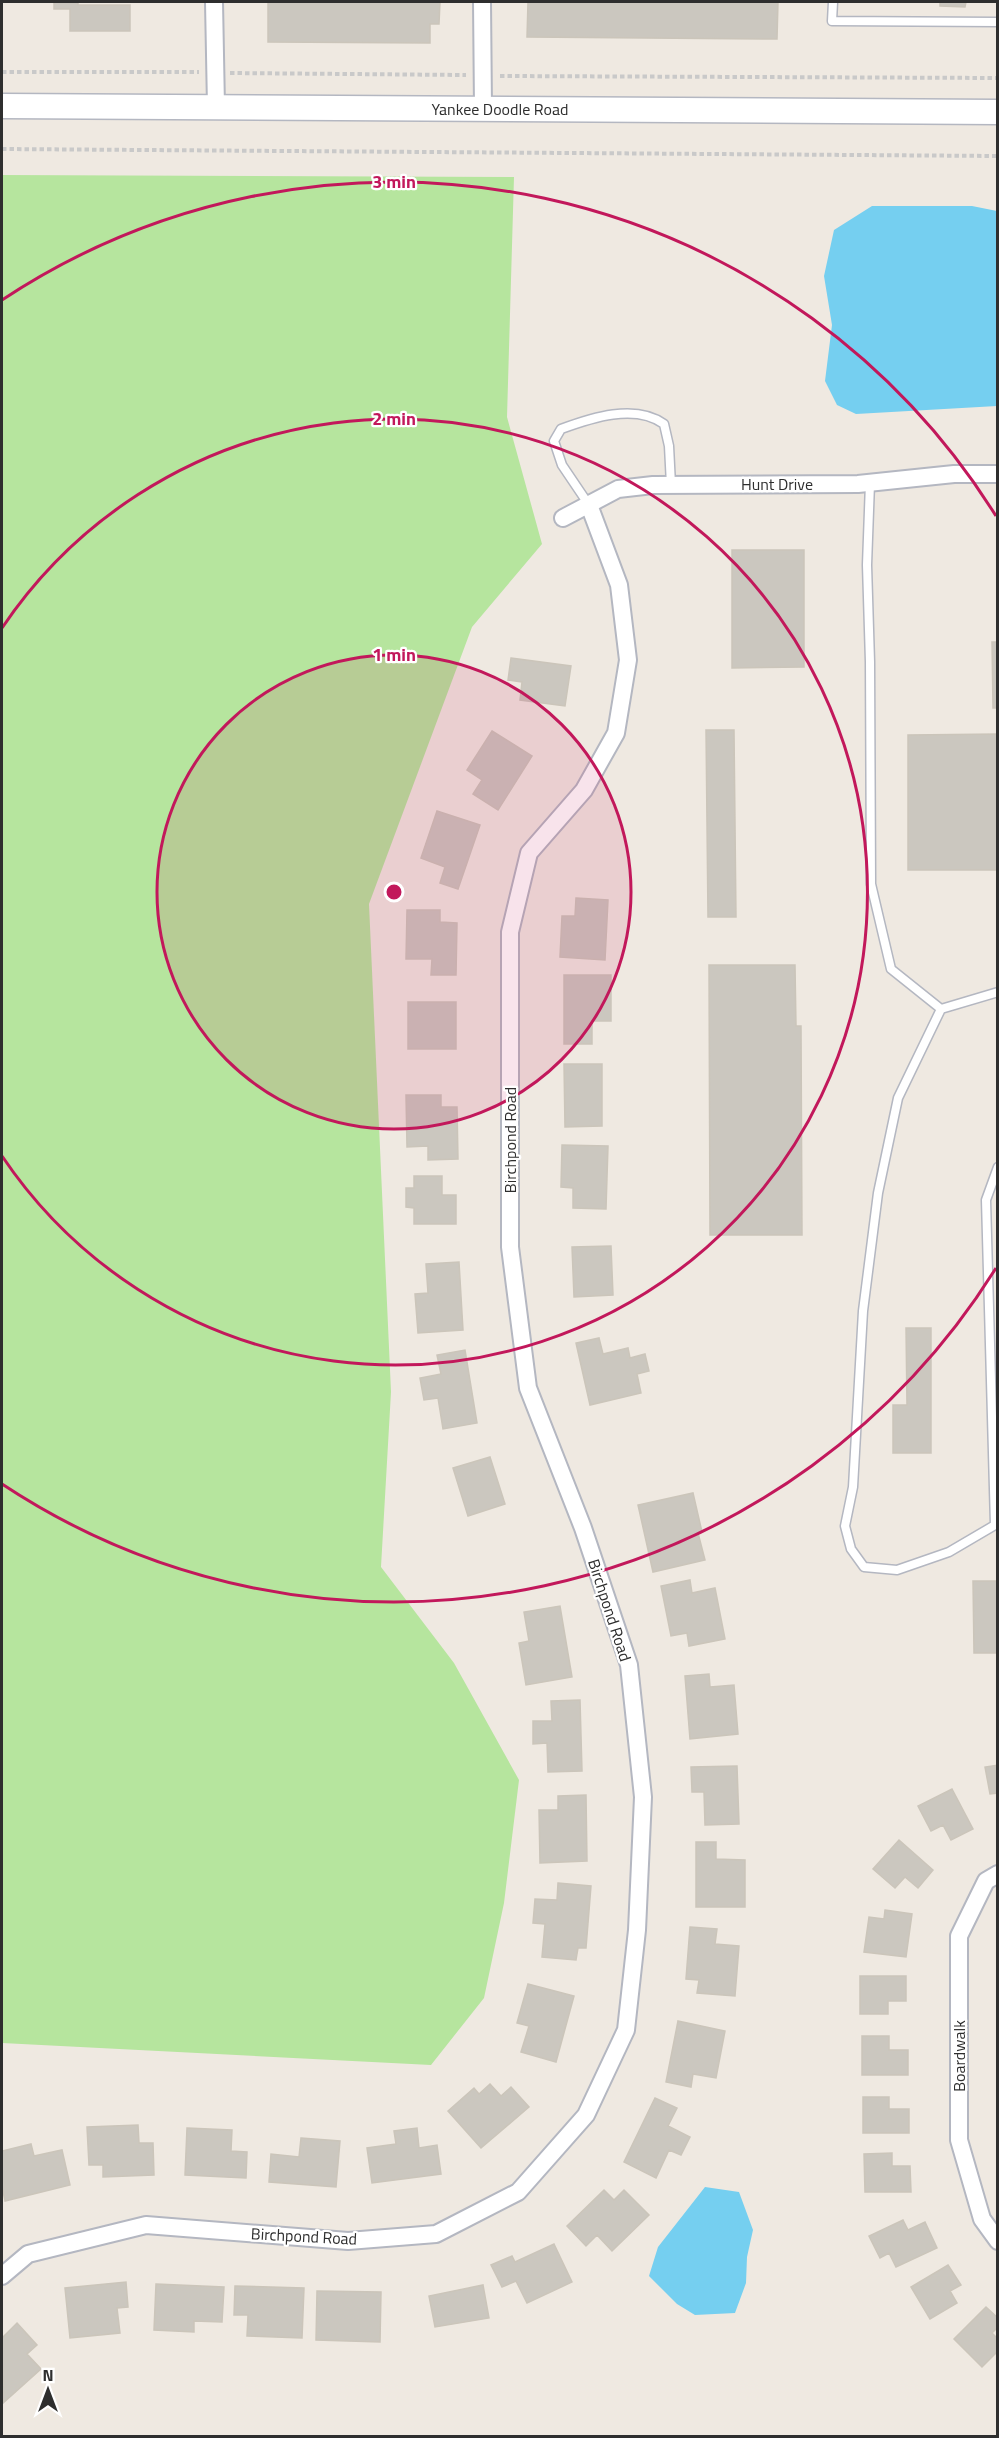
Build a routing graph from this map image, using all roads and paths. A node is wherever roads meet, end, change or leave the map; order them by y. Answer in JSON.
{"nodes":[{"id":1,"x":214,"y":2,"type":"edge"},
{"id":2,"x":483,"y":2,"type":"edge"},
{"id":3,"x":833,"y":2,"type":"edge"},
{"id":4,"x":998,"y":22,"type":"edge"},
{"id":5,"x":2,"y":106,"type":"edge"},
{"id":6,"x":216,"y":107,"type":"junction"},
{"id":7,"x":483,"y":108,"type":"junction"},
{"id":8,"x":998,"y":112,"type":"edge"},
{"id":9,"x":2,"y":149,"type":"edge"},
{"id":10,"x":998,"y":156,"type":"edge"},
{"id":11,"x":998,"y":474,"type":"edge"},
{"id":12,"x":870,"y":483,"type":"junction"},
{"id":13,"x":671,"y":485,"type":"junction"},
{"id":14,"x":589,"y":505,"type":"junction"},
{"id":15,"x":563,"y":518,"type":"dead end"},
{"id":16,"x":998,"y":992,"type":"edge"},
{"id":17,"x":941,"y":1009,"type":"junction"},
{"id":18,"x":998,"y":1167,"type":"edge"},
{"id":19,"x":998,"y":1874,"type":"edge"},
{"id":20,"x":998,"y":2241,"type":"edge"},
{"id":21,"x":2,"y":2276,"type":"edge"}],
"edges":[{"from":1,"to":6,"type":"street"},
{"from":2,"to":7,"type":"street"},
{"from":3,"to":4,"type":"lane"},
{"from":5,"to":6,"type":"main road","name":"Yankee Doodle Road"},
{"from":6,"to":7,"type":"main road","name":"Yankee Doodle Road"},
{"from":7,"to":8,"type":"main road","name":"Yankee Doodle Road"},
{"from":9,"to":10,"type":"path"},
{"from":11,"to":12,"type":"street","name":"Hunt Drive"},
{"from":12,"to":13,"type":"street","name":"Hunt Drive"},
{"from":12,"to":17,"type":"lane"},
{"from":13,"to":14,"type":"street","name":"Hunt Drive"},
{"from":13,"to":14,"type":"lane"},
{"from":14,"to":15,"type":"street","name":"Hunt Drive"},
{"from":14,"to":21,"type":"street","name":"Birchpond Road"},
{"from":16,"to":17,"type":"lane"},
{"from":17,"to":18,"type":"lane"},
{"from":19,"to":20,"type":"street","name":"Boardwalk"}]}
